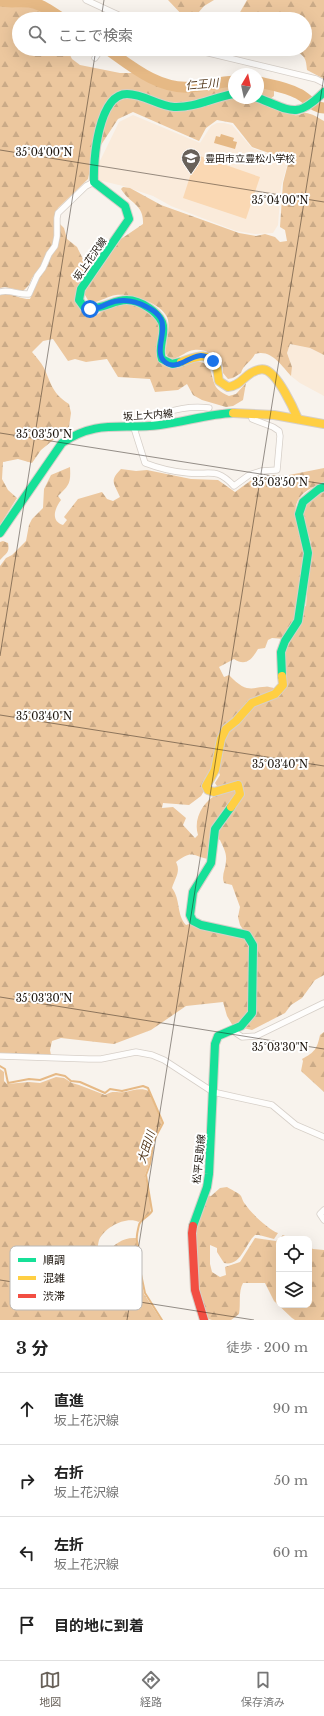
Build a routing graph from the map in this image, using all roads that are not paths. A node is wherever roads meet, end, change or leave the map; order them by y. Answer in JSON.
{"nodes":[{"id":1,"x":86,"y":0,"type":"edge"},
{"id":2,"x":111,"y":12,"type":"edge"},
{"id":3,"x":221,"y":56,"type":"edge"},
{"id":4,"x":324,"y":83,"type":"edge"},
{"id":5,"x":324,"y":92,"type":"edge"},
{"id":6,"x":228,"y":95,"type":"edge"},
{"id":7,"x":264,"y":100,"type":"edge"},
{"id":8,"x":94,"y":182,"type":"junction"},
{"id":9,"x":0,"y":292,"type":"edge"},
{"id":10,"x":209,"y":408,"type":"dead end"},
{"id":11,"x":250,"y":414,"type":"junction"},
{"id":12,"x":298,"y":419,"type":"junction"},
{"id":13,"x":324,"y":424,"type":"edge"},
{"id":14,"x":151,"y":426,"type":"junction"},
{"id":15,"x":134,"y":428,"type":"junction"},
{"id":16,"x":324,"y":487,"type":"edge"},
{"id":17,"x":0,"y":533,"type":"edge"},
{"id":18,"x":324,"y":1003,"type":"edge"},
{"id":19,"x":233,"y":1031,"type":"junction"},
{"id":20,"x":0,"y":1056,"type":"edge"},
{"id":21,"x":213,"y":1092,"type":"junction"},
{"id":22,"x":324,"y":1136,"type":"edge"},
{"id":23,"x":324,"y":1210,"type":"edge"},
{"id":24,"x":324,"y":1220,"type":"edge"},
{"id":25,"x":204,"y":1320,"type":"edge"}],
"edges":[{"from":1,"to":2,"type":"street"},
{"from":3,"to":4,"type":"street"},
{"from":5,"to":7,"type":"main road"},
{"from":6,"to":8,"type":"main road"},
{"from":8,"to":9,"type":"street"},
{"from":8,"to":12,"type":"main road","name":"坂上花沢線"},
{"from":10,"to":14,"type":"street"},
{"from":11,"to":12,"type":"main road","name":"坂上大内線"},
{"from":11,"to":14,"type":"main road","name":"坂上大内線"},
{"from":11,"to":15,"type":"street"},
{"from":12,"to":13,"type":"main road","name":"坂上大内線"},
{"from":14,"to":15,"type":"main road","name":"坂上大内線"},
{"from":15,"to":17,"type":"main road","name":"坂上大内線"},
{"from":16,"to":19,"type":"main road"},
{"from":18,"to":19,"type":"street"},
{"from":19,"to":21,"type":"main road","name":"松平足助線"},
{"from":20,"to":21,"type":"street"},
{"from":21,"to":22,"type":"street"},
{"from":21,"to":25,"type":"main road","name":"松平足助線"},
{"from":23,"to":24,"type":"street"}]}
